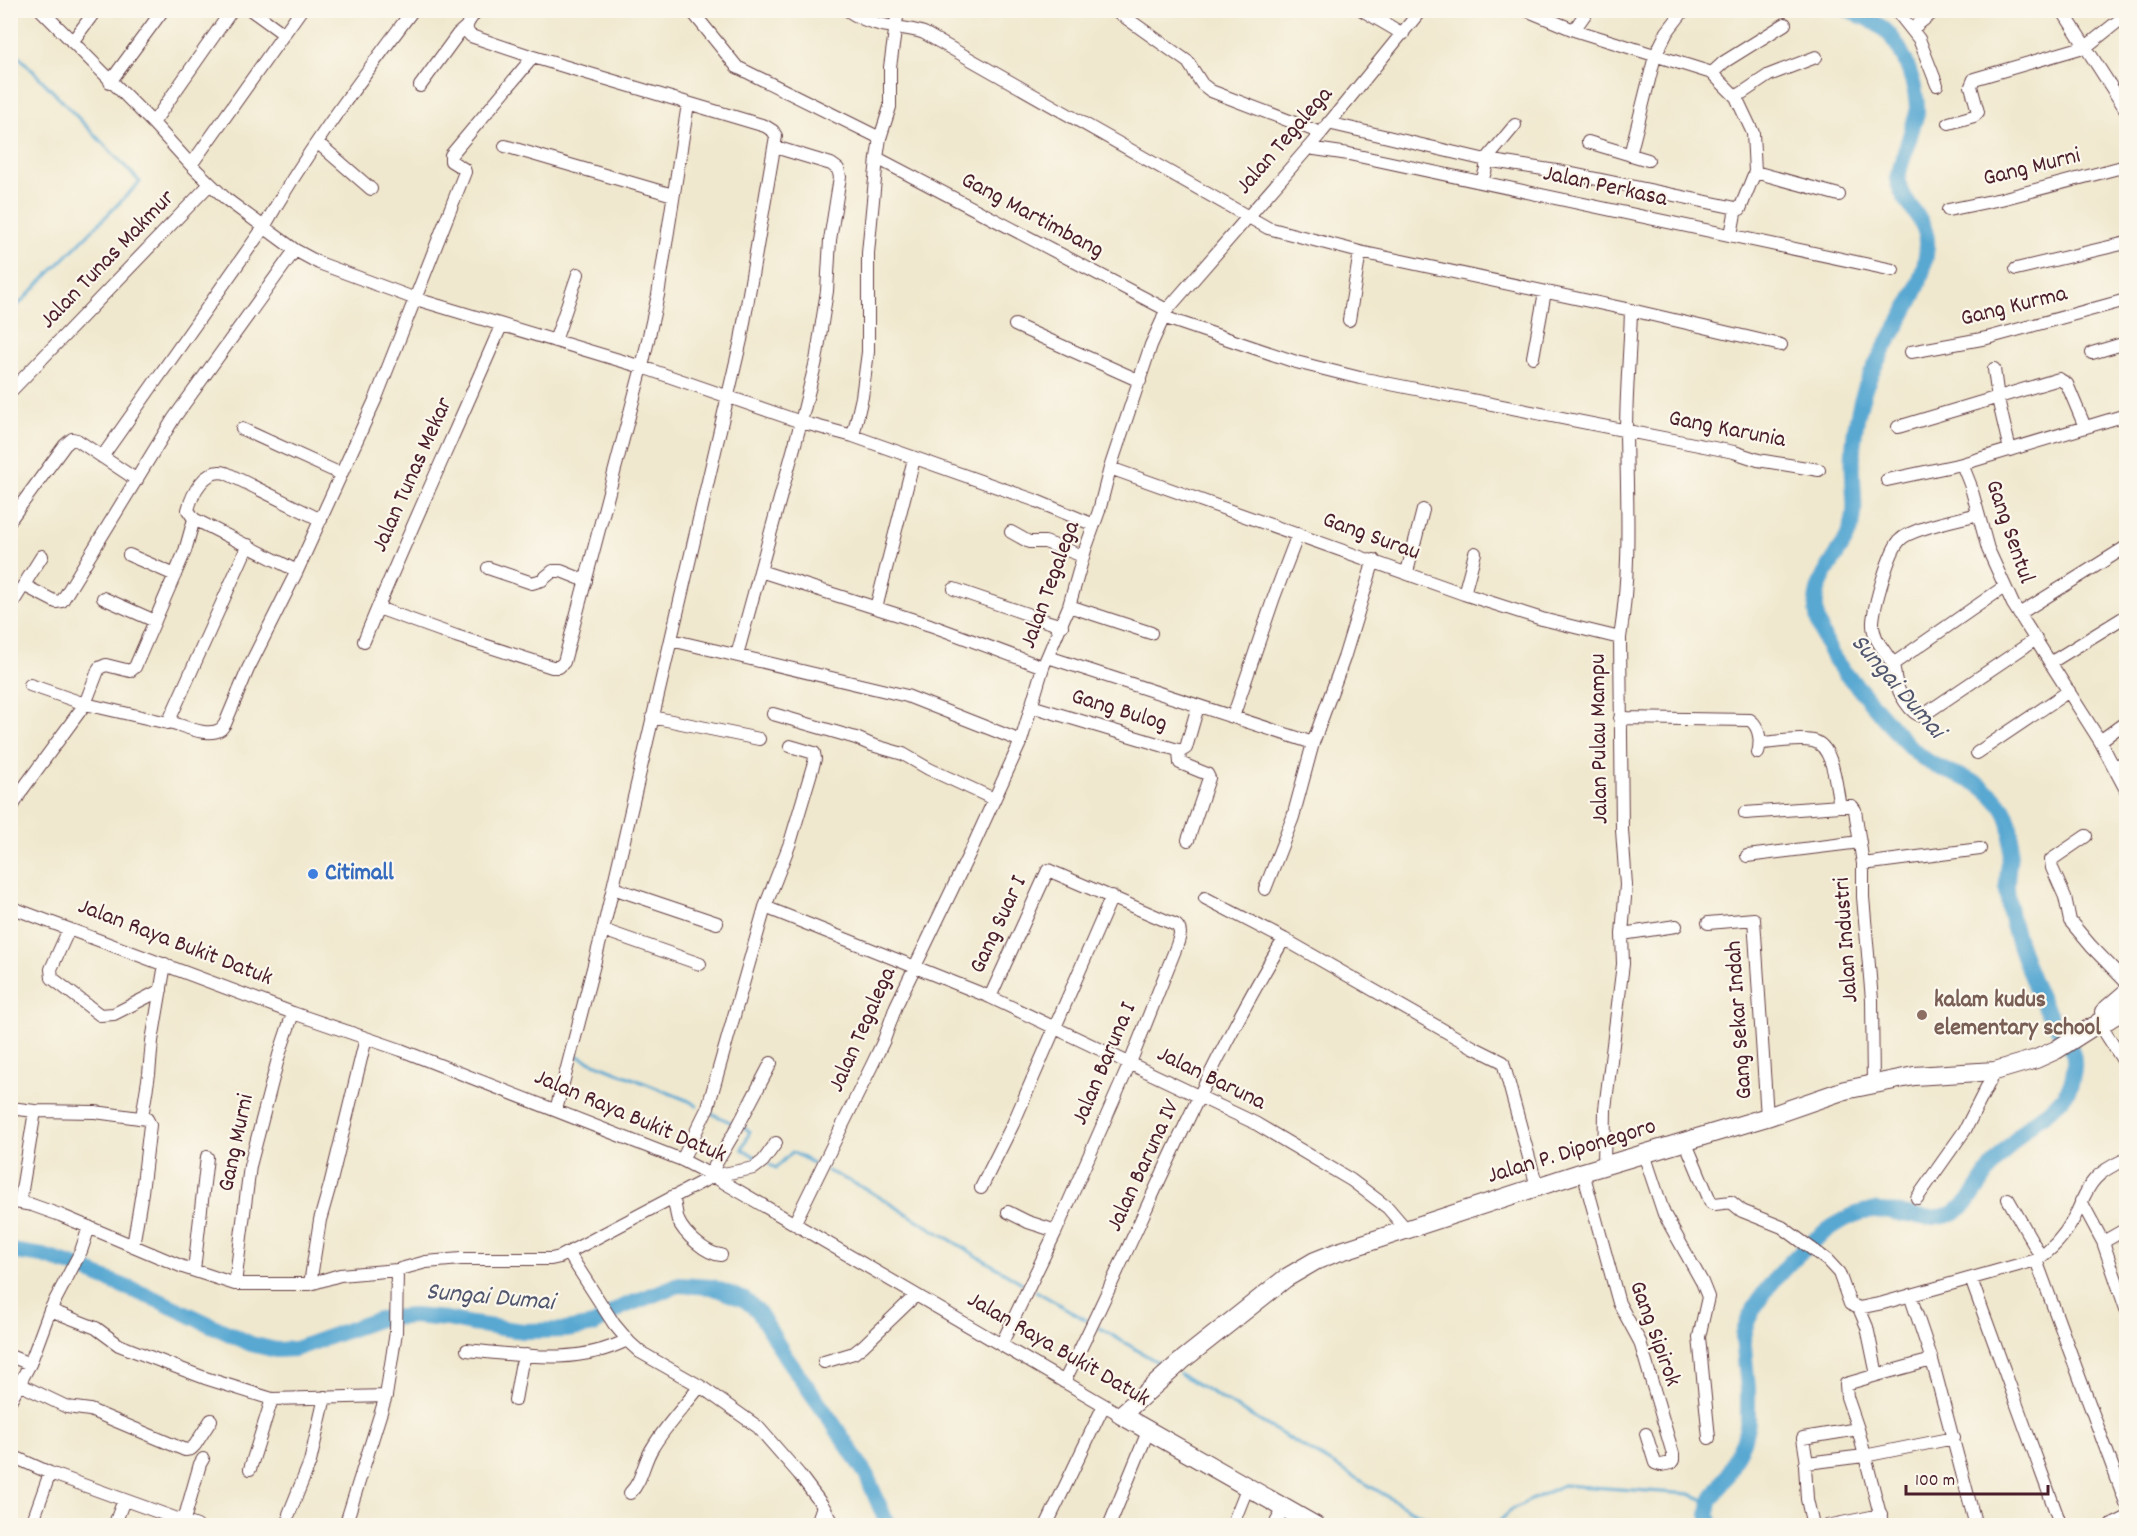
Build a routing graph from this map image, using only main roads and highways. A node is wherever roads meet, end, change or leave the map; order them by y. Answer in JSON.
{"nodes":[{"id":1,"x":2127,"y":993,"type":"edge"},
{"id":2,"x":2127,"y":1008,"type":"edge"},
{"id":3,"x":2092,"y":1026,"type":"junction"},
{"id":4,"x":1121,"y":1415,"type":"joint"},
{"id":5,"x":1308,"y":1523,"type":"edge"}],
"edges":[{"from":1,"to":3,"type":"main road","name":"Jalan P. Diponegoro"},
{"from":2,"to":3,"type":"main road"},
{"from":3,"to":4,"type":"main road","name":"Jalan P. Diponegoro"},
{"from":4,"to":5,"type":"main road","name":"Jalan Raya Bukit Datuk"}]}
